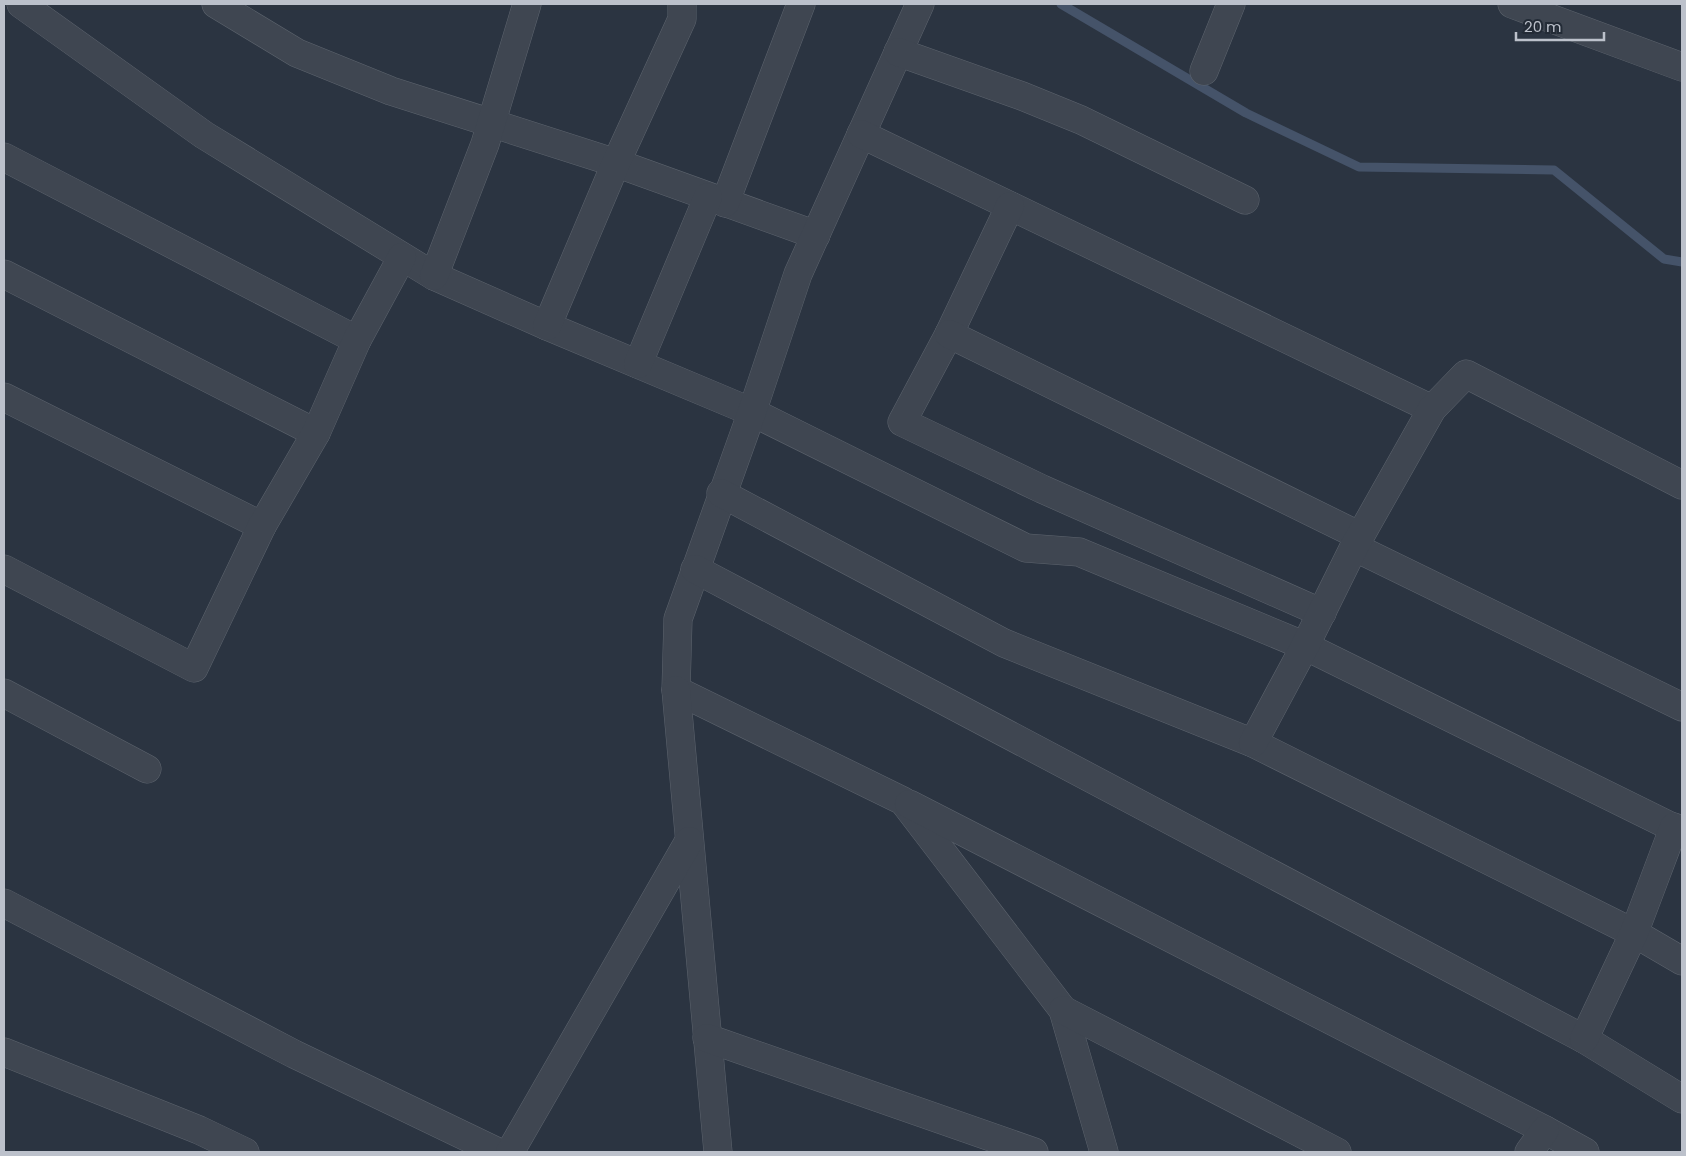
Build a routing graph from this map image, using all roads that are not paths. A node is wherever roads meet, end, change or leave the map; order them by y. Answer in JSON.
{"nodes":[{"id":1,"x":21,"y":4,"type":"edge"},
{"id":2,"x":216,"y":4,"type":"edge"},
{"id":3,"x":527,"y":4,"type":"edge"},
{"id":4,"x":682,"y":4,"type":"edge"},
{"id":5,"x":801,"y":4,"type":"edge"},
{"id":6,"x":920,"y":4,"type":"edge"},
{"id":7,"x":1231,"y":4,"type":"edge"},
{"id":8,"x":1512,"y":4,"type":"edge"},
{"id":9,"x":898,"y":52,"type":"junction"},
{"id":10,"x":1682,"y":67,"type":"edge"},
{"id":11,"x":1204,"y":71,"type":"dead end"},
{"id":12,"x":492,"y":122,"type":"junction"},
{"id":13,"x":862,"y":134,"type":"junction"},
{"id":14,"x":4,"y":157,"type":"edge"},
{"id":15,"x":616,"y":164,"type":"junction"},
{"id":16,"x":717,"y":200,"type":"junction"},
{"id":17,"x":1245,"y":200,"type":"dead end"},
{"id":18,"x":1010,"y":206,"type":"junction"},
{"id":19,"x":816,"y":236,"type":"junction"},
{"id":20,"x":402,"y":257,"type":"junction"},
{"id":21,"x":4,"y":274,"type":"edge"},
{"id":22,"x":434,"y":276,"type":"junction"},
{"id":23,"x":547,"y":326,"type":"junction"},
{"id":24,"x":949,"y":334,"type":"junction"},
{"id":25,"x":357,"y":340,"type":"junction"},
{"id":26,"x":638,"y":364,"type":"junction"},
{"id":27,"x":4,"y":397,"type":"edge"},
{"id":28,"x":1432,"y":409,"type":"junction"},
{"id":29,"x":752,"y":412,"type":"junction"},
{"id":30,"x":316,"y":433,"type":"junction"},
{"id":31,"x":1682,"y":485,"type":"edge"},
{"id":32,"x":722,"y":493,"type":"junction"},
{"id":33,"x":262,"y":526,"type":"junction"},
{"id":34,"x":1357,"y":541,"type":"junction"},
{"id":35,"x":4,"y":569,"type":"edge"},
{"id":36,"x":695,"y":569,"type":"junction"},
{"id":37,"x":1322,"y":613,"type":"junction"},
{"id":38,"x":1306,"y":646,"type":"junction"},
{"id":39,"x":676,"y":690,"type":"junction"},
{"id":40,"x":4,"y":693,"type":"edge"},
{"id":41,"x":1682,"y":707,"type":"edge"},
{"id":42,"x":1252,"y":743,"type":"junction"},
{"id":43,"x":147,"y":769,"type":"dead end"},
{"id":44,"x":903,"y":801,"type":"junction"},
{"id":45,"x":1678,"y":829,"type":"edge"},
{"id":46,"x":689,"y":841,"type":"junction"},
{"id":47,"x":4,"y":904,"type":"edge"},
{"id":48,"x":1634,"y":933,"type":"junction"},
{"id":49,"x":1682,"y":961,"type":"edge"},
{"id":50,"x":1063,"y":1010,"type":"junction"},
{"id":51,"x":707,"y":1038,"type":"junction"},
{"id":52,"x":1584,"y":1039,"type":"junction"},
{"id":53,"x":4,"y":1052,"type":"edge"},
{"id":54,"x":1682,"y":1098,"type":"edge"},
{"id":55,"x":1545,"y":1130,"type":"junction"},
{"id":56,"x":245,"y":1152,"type":"edge"},
{"id":57,"x":498,"y":1152,"type":"edge"},
{"id":58,"x":510,"y":1152,"type":"edge"},
{"id":59,"x":718,"y":1152,"type":"edge"},
{"id":60,"x":1034,"y":1152,"type":"edge"},
{"id":61,"x":1104,"y":1152,"type":"edge"},
{"id":62,"x":1337,"y":1152,"type":"edge"},
{"id":63,"x":1529,"y":1152,"type":"edge"},
{"id":64,"x":1586,"y":1152,"type":"edge"}],
"edges":[{"from":1,"to":20,"type":"street"},
{"from":2,"to":12,"type":"street"},
{"from":3,"to":12,"type":"street"},
{"from":4,"to":15,"type":"street"},
{"from":5,"to":16,"type":"street"},
{"from":6,"to":9,"type":"street"},
{"from":7,"to":11,"type":"street"},
{"from":8,"to":10,"type":"street"},
{"from":9,"to":13,"type":"street"},
{"from":9,"to":17,"type":"street"},
{"from":12,"to":15,"type":"street"},
{"from":12,"to":22,"type":"street"},
{"from":13,"to":18,"type":"street"},
{"from":13,"to":19,"type":"street"},
{"from":14,"to":25,"type":"street"},
{"from":15,"to":16,"type":"street"},
{"from":15,"to":23,"type":"street"},
{"from":16,"to":19,"type":"street"},
{"from":16,"to":26,"type":"street"},
{"from":18,"to":24,"type":"street"},
{"from":18,"to":28,"type":"street"},
{"from":19,"to":29,"type":"street"},
{"from":20,"to":22,"type":"street"},
{"from":20,"to":25,"type":"street"},
{"from":21,"to":30,"type":"street"},
{"from":22,"to":23,"type":"street"},
{"from":23,"to":26,"type":"street"},
{"from":24,"to":34,"type":"street"},
{"from":24,"to":37,"type":"street"},
{"from":25,"to":30,"type":"street"},
{"from":26,"to":29,"type":"street"},
{"from":27,"to":33,"type":"street"},
{"from":28,"to":31,"type":"street"},
{"from":28,"to":34,"type":"street"},
{"from":29,"to":32,"type":"street"},
{"from":29,"to":38,"type":"street"},
{"from":30,"to":33,"type":"street"},
{"from":32,"to":36,"type":"street"},
{"from":32,"to":42,"type":"street"},
{"from":33,"to":35,"type":"street"},
{"from":34,"to":37,"type":"street"},
{"from":34,"to":41,"type":"street"},
{"from":36,"to":39,"type":"street"},
{"from":36,"to":52,"type":"street"},
{"from":37,"to":38,"type":"street"},
{"from":38,"to":42,"type":"street"},
{"from":38,"to":45,"type":"street"},
{"from":39,"to":44,"type":"street"},
{"from":39,"to":46,"type":"street"},
{"from":40,"to":43,"type":"street"},
{"from":42,"to":48,"type":"street"},
{"from":44,"to":50,"type":"street"},
{"from":44,"to":55,"type":"street"},
{"from":45,"to":48,"type":"street"},
{"from":46,"to":51,"type":"street"},
{"from":46,"to":58,"type":"street"},
{"from":47,"to":57,"type":"street"},
{"from":48,"to":49,"type":"street"},
{"from":48,"to":52,"type":"street"},
{"from":50,"to":61,"type":"street"},
{"from":50,"to":62,"type":"street"},
{"from":51,"to":59,"type":"street"},
{"from":51,"to":60,"type":"street"},
{"from":52,"to":54,"type":"street"},
{"from":53,"to":56,"type":"street"},
{"from":55,"to":63,"type":"street"},
{"from":55,"to":64,"type":"street"}]}
